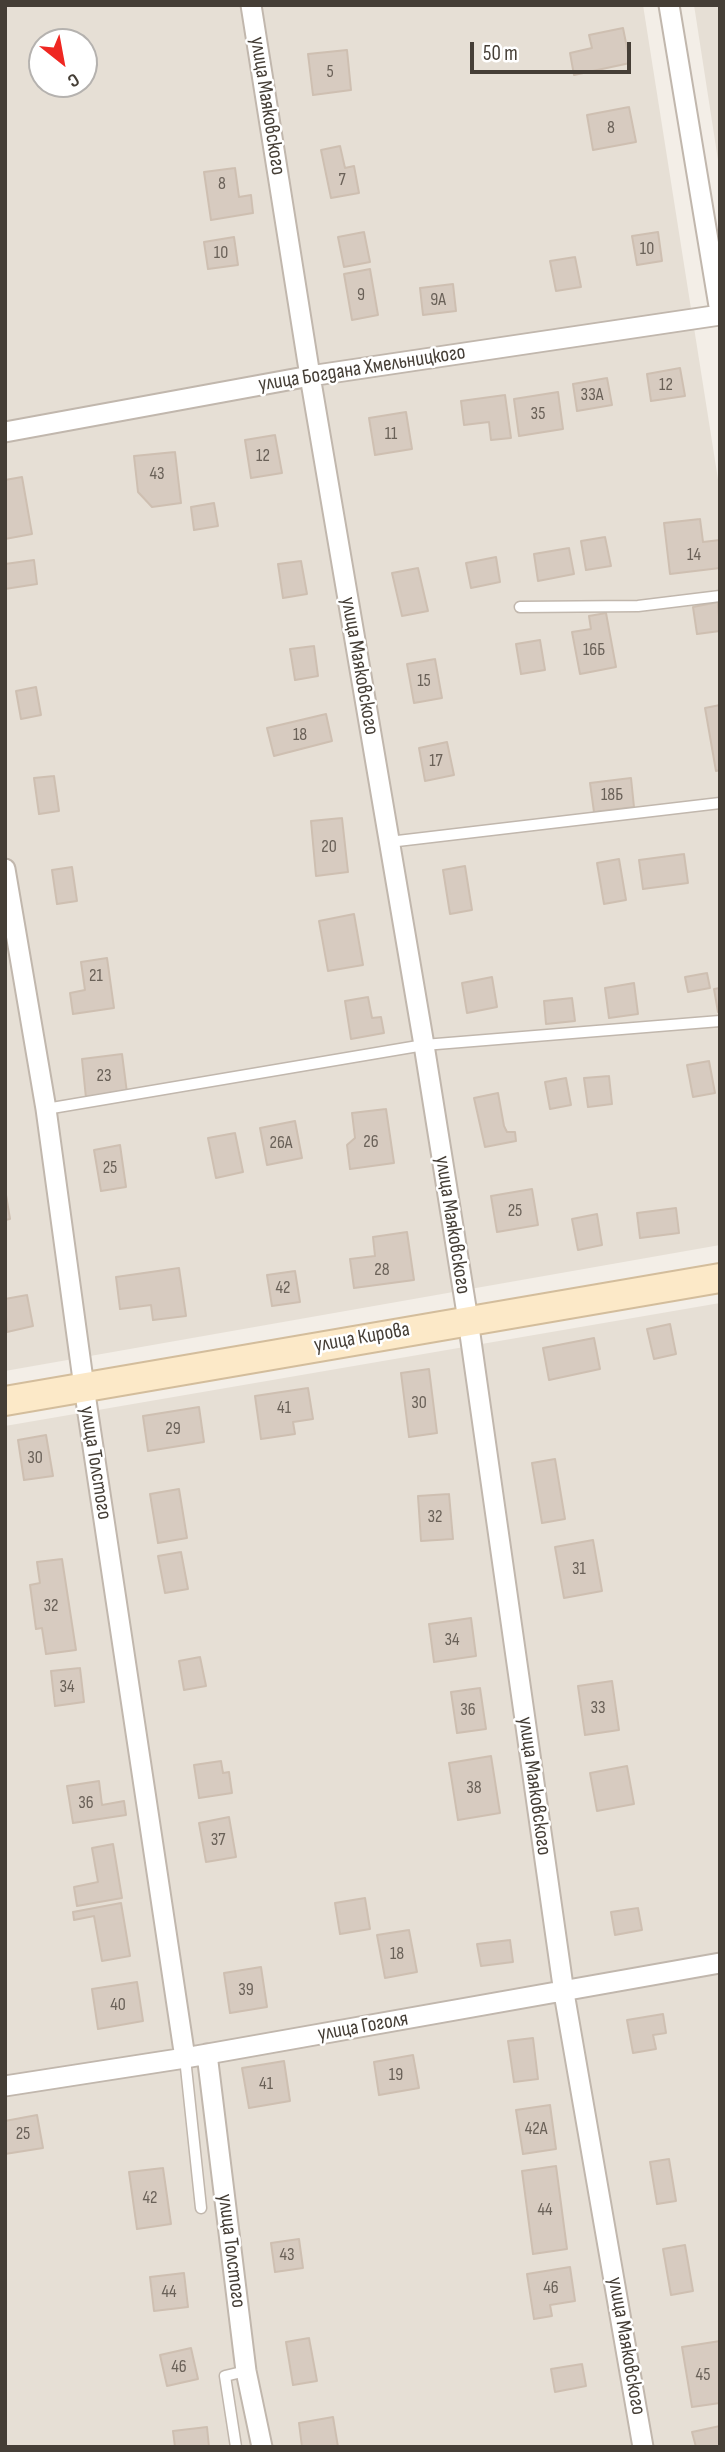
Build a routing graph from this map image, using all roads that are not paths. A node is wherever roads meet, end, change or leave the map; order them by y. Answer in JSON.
{"nodes":[{"id":1,"x":251,"y":5,"type":"edge"},
{"id":2,"x":670,"y":5,"type":"edge"},
{"id":3,"x":720,"y":313,"type":"edge"},
{"id":4,"x":310,"y":376,"type":"junction"},
{"id":5,"x":5,"y":432,"type":"edge"},
{"id":6,"x":720,"y":596,"type":"edge"},
{"id":7,"x":520,"y":607,"type":"dead end"},
{"id":8,"x":720,"y":803,"type":"edge"},
{"id":9,"x":389,"y":842,"type":"junction"},
{"id":10,"x":5,"y":869,"type":"edge"},
{"id":11,"x":720,"y":1021,"type":"edge"},
{"id":12,"x":424,"y":1045,"type":"junction"},
{"id":13,"x":46,"y":1109,"type":"junction"},
{"id":14,"x":720,"y":1278,"type":"edge"},
{"id":15,"x":468,"y":1320,"type":"junction"},
{"id":16,"x":84,"y":1387,"type":"junction"},
{"id":17,"x":5,"y":1401,"type":"edge"},
{"id":18,"x":720,"y":1964,"type":"edge"},
{"id":19,"x":564,"y":1993,"type":"junction"},
{"id":20,"x":207,"y":2054,"type":"junction"},
{"id":21,"x":185,"y":2058,"type":"junction"},
{"id":22,"x":5,"y":2086,"type":"edge"},
{"id":23,"x":201,"y":2208,"type":"dead end"},
{"id":24,"x":246,"y":2371,"type":"junction"},
{"id":25,"x":236,"y":2447,"type":"edge"},
{"id":26,"x":262,"y":2447,"type":"edge"},
{"id":27,"x":643,"y":2447,"type":"edge"}],
"edges":[{"from":1,"to":4,"type":"street","name":"улица Маяковского"},
{"from":2,"to":3,"type":"street"},
{"from":3,"to":4,"type":"street","name":"улица Богдана Хмельницкого"},
{"from":4,"to":5,"type":"street","name":"улица Богдана Хмельницкого"},
{"from":4,"to":9,"type":"street","name":"улица Маяковского"},
{"from":6,"to":7,"type":"lane"},
{"from":8,"to":9,"type":"lane"},
{"from":9,"to":12,"type":"street","name":"улица Маяковского"},
{"from":10,"to":13,"type":"street","name":"улица Толстого"},
{"from":11,"to":12,"type":"lane"},
{"from":12,"to":13,"type":"lane"},
{"from":12,"to":15,"type":"street","name":"улица Маяковского"},
{"from":13,"to":16,"type":"street","name":"улица Толстого"},
{"from":14,"to":15,"type":"street","name":"улица Кирова"},
{"from":15,"to":16,"type":"street","name":"улица Кирова"},
{"from":15,"to":19,"type":"street","name":"улица Маяковского"},
{"from":16,"to":17,"type":"street","name":"улица Кирова"},
{"from":16,"to":21,"type":"street","name":"улица Толстого"},
{"from":18,"to":19,"type":"street","name":"улица Гоголя"},
{"from":19,"to":20,"type":"street","name":"улица Гоголя"},
{"from":19,"to":27,"type":"street","name":"улица Маяковского"},
{"from":20,"to":21,"type":"street","name":"улица Гоголя"},
{"from":20,"to":24,"type":"street","name":"улица Толстого"},
{"from":21,"to":22,"type":"street","name":"улица Гоголя"},
{"from":21,"to":23,"type":"lane"},
{"from":24,"to":25,"type":"lane"},
{"from":24,"to":26,"type":"street","name":"улица Толстого"}]}
